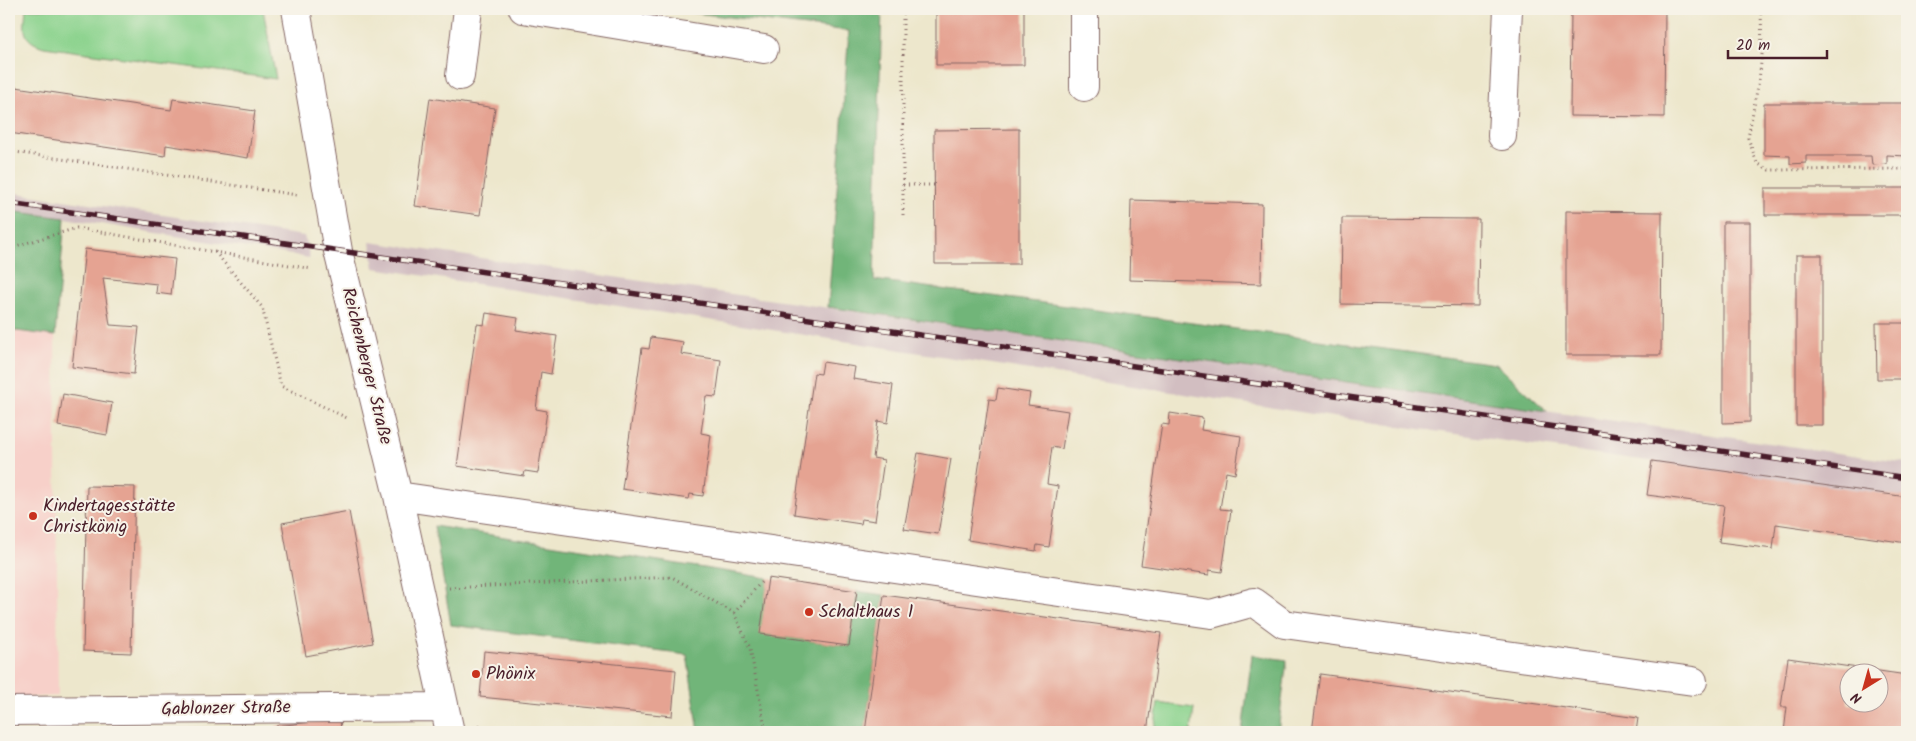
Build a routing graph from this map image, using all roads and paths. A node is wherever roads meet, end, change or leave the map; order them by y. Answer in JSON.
{"nodes":[{"id":1,"x":296,"y":9,"type":"edge"},
{"id":2,"x":468,"y":9,"type":"edge"},
{"id":3,"x":523,"y":9,"type":"edge"},
{"id":4,"x":903,"y":9,"type":"edge"},
{"id":5,"x":1084,"y":9,"type":"edge"},
{"id":6,"x":1508,"y":9,"type":"edge"},
{"id":7,"x":1761,"y":9,"type":"edge"},
{"id":8,"x":764,"y":49,"type":"dead end"},
{"id":9,"x":460,"y":76,"type":"dead end"},
{"id":10,"x":1084,"y":87,"type":"dead end"},
{"id":11,"x":1502,"y":136,"type":"dead end"},
{"id":12,"x":9,"y":151,"type":"edge"},
{"id":13,"x":1907,"y":169,"type":"edge"},
{"id":14,"x":903,"y":185,"type":"junction"},
{"id":15,"x":934,"y":185,"type":"dead end"},
{"id":16,"x":329,"y":199,"type":"junction"},
{"id":17,"x":903,"y":216,"type":"dead end"},
{"id":18,"x":9,"y":248,"type":"edge"},
{"id":19,"x":216,"y":252,"type":"junction"},
{"id":20,"x":344,"y":275,"type":"junction"},
{"id":21,"x":352,"y":421,"type":"dead end"},
{"id":22,"x":398,"y":496,"type":"junction"},
{"id":23,"x":776,"y":551,"type":"junction"},
{"id":24,"x":418,"y":590,"type":"junction"},
{"id":25,"x":734,"y":613,"type":"junction"},
{"id":26,"x":1693,"y":682,"type":"dead end"},
{"id":27,"x":9,"y":711,"type":"edge"},
{"id":28,"x":447,"y":720,"type":"edge"},
{"id":29,"x":528,"y":732,"type":"edge"},
{"id":30,"x":766,"y":732,"type":"edge"}],
"edges":[{"from":1,"to":16,"type":"street","name":"Reichenberger Straße"},
{"from":2,"to":9,"type":"street"},
{"from":3,"to":8,"type":"street"},
{"from":4,"to":14,"type":"path"},
{"from":5,"to":10,"type":"street"},
{"from":6,"to":11,"type":"street"},
{"from":7,"to":13,"type":"path"},
{"from":12,"to":16,"type":"path"},
{"from":14,"to":15,"type":"path"},
{"from":14,"to":17,"type":"path"},
{"from":16,"to":20,"type":"street","name":"Reichenberger Straße"},
{"from":18,"to":19,"type":"path"},
{"from":19,"to":20,"type":"path"},
{"from":19,"to":21,"type":"path"},
{"from":20,"to":22,"type":"street","name":"Reichenberger Straße"},
{"from":22,"to":23,"type":"street"},
{"from":22,"to":24,"type":"street","name":"Reichenberger Straße"},
{"from":23,"to":25,"type":"path"},
{"from":23,"to":26,"type":"street"},
{"from":24,"to":25,"type":"path"},
{"from":24,"to":28,"type":"street","name":"Reichenberger Straße"},
{"from":25,"to":30,"type":"path"},
{"from":27,"to":28,"type":"street","name":"Gablonzer Straße"},
{"from":28,"to":29,"type":"path"}]}
